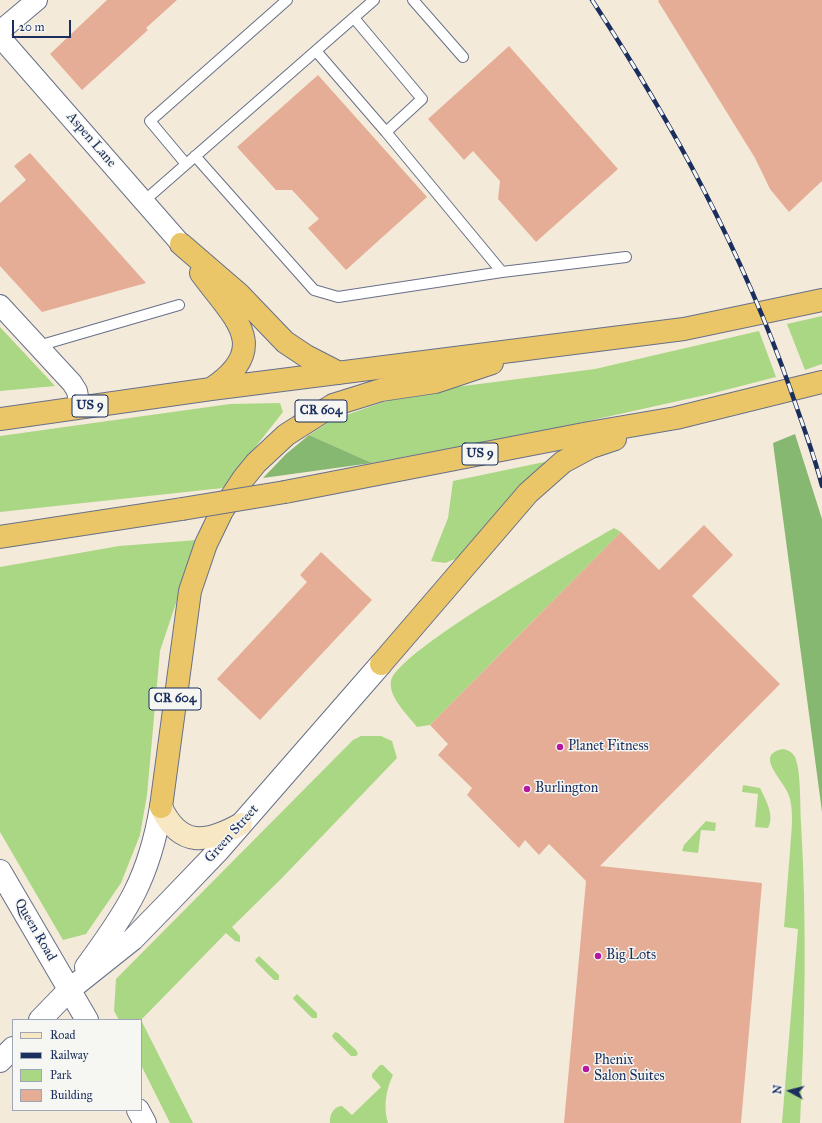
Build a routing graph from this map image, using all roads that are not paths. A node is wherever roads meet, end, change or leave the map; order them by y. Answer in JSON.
{"nodes":[{"id":1,"x":37,"y":0,"type":"edge"},
{"id":2,"x":287,"y":0,"type":"edge"},
{"id":3,"x":374,"y":0,"type":"edge"},
{"id":4,"x":413,"y":0,"type":"edge"},
{"id":5,"x":354,"y":18,"type":"junction"},
{"id":6,"x":0,"y":31,"type":"edge"},
{"id":7,"x":0,"y":37,"type":"edge"},
{"id":8,"x":316,"y":51,"type":"junction"},
{"id":9,"x":463,"y":57,"type":"dead end"},
{"id":10,"x":386,"y":132,"type":"junction"},
{"id":11,"x":195,"y":156,"type":"junction"},
{"id":12,"x":186,"y":164,"type":"junction"},
{"id":13,"x":144,"y":201,"type":"junction"},
{"id":14,"x":181,"y":244,"type":"junction"},
{"id":15,"x":626,"y":257,"type":"dead end"},
{"id":16,"x":502,"y":272,"type":"junction"},
{"id":17,"x":822,"y":300,"type":"edge"},
{"id":18,"x":0,"y":305,"type":"edge"},
{"id":19,"x":179,"y":305,"type":"dead end"},
{"id":20,"x":38,"y":346,"type":"junction"},
{"id":21,"x":539,"y":348,"type":"junction"},
{"id":22,"x":339,"y":373,"type":"junction"},
{"id":23,"x":822,"y":382,"type":"edge"},
{"id":24,"x":211,"y":389,"type":"junction"},
{"id":25,"x":80,"y":408,"type":"junction"},
{"id":26,"x":676,"y":418,"type":"junction"},
{"id":27,"x":0,"y":419,"type":"edge"},
{"id":28,"x":37,"y":532,"type":"junction"},
{"id":29,"x":0,"y":538,"type":"edge"},
{"id":30,"x":0,"y":544,"type":"edge"},
{"id":31,"x":381,"y":664,"type":"joint"},
{"id":32,"x":161,"y":807,"type":"junction"},
{"id":33,"x":241,"y":824,"type":"junction"},
{"id":34,"x":0,"y":870,"type":"edge"},
{"id":35,"x":69,"y":990,"type":"junction"},
{"id":36,"x":41,"y":1019,"type":"edge"},
{"id":37,"x":86,"y":1019,"type":"edge"},
{"id":38,"x":12,"y":1049,"type":"edge"},
{"id":39,"x":0,"y":1061,"type":"edge"},
{"id":40,"x":139,"y":1111,"type":"edge"},
{"id":41,"x":145,"y":1123,"type":"edge"}],
"edges":[{"from":1,"to":6,"type":"street"},
{"from":2,"to":12,"type":"lane"},
{"from":3,"to":5,"type":"lane"},
{"from":4,"to":9,"type":"lane"},
{"from":5,"to":8,"type":"lane"},
{"from":5,"to":10,"type":"lane"},
{"from":7,"to":13,"type":"street","name":"Aspen Lane"},
{"from":8,"to":10,"type":"lane"},
{"from":8,"to":11,"type":"lane"},
{"from":10,"to":16,"type":"lane"},
{"from":11,"to":12,"type":"lane"},
{"from":11,"to":16,"type":"lane"},
{"from":12,"to":13,"type":"lane"},
{"from":13,"to":14,"type":"street","name":"Aspen Lane"},
{"from":14,"to":22,"type":"highway"},
{"from":14,"to":24,"type":"highway"},
{"from":15,"to":16,"type":"lane"},
{"from":17,"to":21,"type":"highway","number":"US 9"},
{"from":18,"to":20,"type":"street"},
{"from":19,"to":20,"type":"lane"},
{"from":20,"to":25,"type":"street"},
{"from":21,"to":22,"type":"highway","number":"US 9"},
{"from":21,"to":32,"type":"highway","number":"CR 604"},
{"from":22,"to":24,"type":"highway","number":"US 9"},
{"from":23,"to":26,"type":"highway","number":"US 9"},
{"from":24,"to":25,"type":"highway","number":"US 9"},
{"from":25,"to":27,"type":"highway","number":"US 9"},
{"from":26,"to":28,"type":"highway","number":"US 9","bridge":true},
{"from":26,"to":31,"type":"highway","number":"CR 604"},
{"from":28,"to":29,"type":"highway","number":"US 9"},
{"from":28,"to":30,"type":"highway"},
{"from":31,"to":33,"type":"street","name":"Green Street","number":"CR 604"},
{"from":32,"to":33,"type":"main road"},
{"from":32,"to":35,"type":"street","name":"Green Street","number":"CR 604"},
{"from":33,"to":35,"type":"street","name":"Green Street","number":"CR 604"},
{"from":34,"to":35,"type":"street","name":"Queen Road"},
{"from":35,"to":36,"type":"street","name":"Green Street","number":"CR 604"},
{"from":35,"to":37,"type":"street","name":"Queen Road"},
{"from":38,"to":39,"type":"street"},
{"from":40,"to":41,"type":"street"}]}
